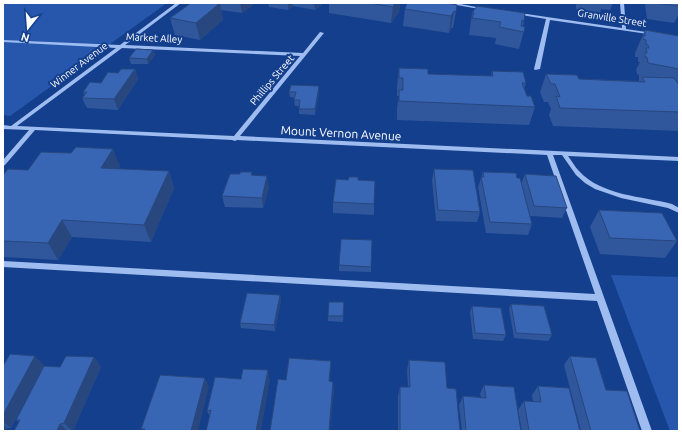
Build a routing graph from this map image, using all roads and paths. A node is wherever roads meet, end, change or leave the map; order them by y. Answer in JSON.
{"nodes":[{"id":1,"x":179,"y":3,"type":"edge"},
{"id":2,"x":447,"y":3,"type":"edge"},
{"id":3,"x":622,"y":3,"type":"edge"},
{"id":4,"x":479,"y":5,"type":"edge"},
{"id":5,"x":494,"y":10,"type":"edge"},
{"id":6,"x":509,"y":12,"type":"edge"},
{"id":7,"x":548,"y":18,"type":"junction"},
{"id":8,"x":624,"y":29,"type":"junction"},
{"id":9,"x":322,"y":33,"type":"dead end"},
{"id":10,"x":658,"y":35,"type":"edge"},
{"id":11,"x":3,"y":41,"type":"edge"},
{"id":12,"x":122,"y":46,"type":"junction"},
{"id":13,"x":304,"y":55,"type":"junction"},
{"id":14,"x":536,"y":69,"type":"dead end"},
{"id":15,"x":3,"y":127,"type":"edge"},
{"id":16,"x":11,"y":128,"type":"junction"},
{"id":17,"x":33,"y":129,"type":"junction"},
{"id":18,"x":235,"y":139,"type":"junction"},
{"id":19,"x":549,"y":153,"type":"junction"},
{"id":20,"x":564,"y":154,"type":"junction"},
{"id":21,"x":679,"y":159,"type":"edge"},
{"id":22,"x":3,"y":164,"type":"edge"},
{"id":23,"x":679,"y":211,"type":"edge"},
{"id":24,"x":3,"y":264,"type":"edge"},
{"id":25,"x":600,"y":298,"type":"junction"},
{"id":26,"x":647,"y":431,"type":"edge"}],
"edges":[{"from":1,"to":12,"type":"street","name":"Winner Avenue"},
{"from":2,"to":4,"type":"street"},
{"from":3,"to":8,"type":"street"},
{"from":4,"to":5,"type":"street"},
{"from":6,"to":7,"type":"street","name":"Granville Street"},
{"from":7,"to":8,"type":"street","name":"Granville Street"},
{"from":7,"to":14,"type":"street"},
{"from":8,"to":10,"type":"street","name":"Granville Street"},
{"from":9,"to":13,"type":"street","name":"Phillips Street"},
{"from":11,"to":12,"type":"street","name":"Market Alley"},
{"from":12,"to":13,"type":"street","name":"Market Alley"},
{"from":12,"to":16,"type":"street","name":"Winner Avenue"},
{"from":13,"to":18,"type":"street","name":"Phillips Street"},
{"from":15,"to":16,"type":"street","name":"Mount Vernon Avenue"},
{"from":16,"to":17,"type":"street","name":"Mount Vernon Avenue"},
{"from":17,"to":18,"type":"street","name":"Mount Vernon Avenue"},
{"from":17,"to":22,"type":"street"},
{"from":18,"to":19,"type":"street","name":"Mount Vernon Avenue"},
{"from":19,"to":20,"type":"street","name":"Mount Vernon Avenue"},
{"from":19,"to":25,"type":"street"},
{"from":20,"to":21,"type":"street","name":"Mount Vernon Avenue"},
{"from":20,"to":23,"type":"street"},
{"from":24,"to":25,"type":"street"},
{"from":25,"to":26,"type":"street"}]}
